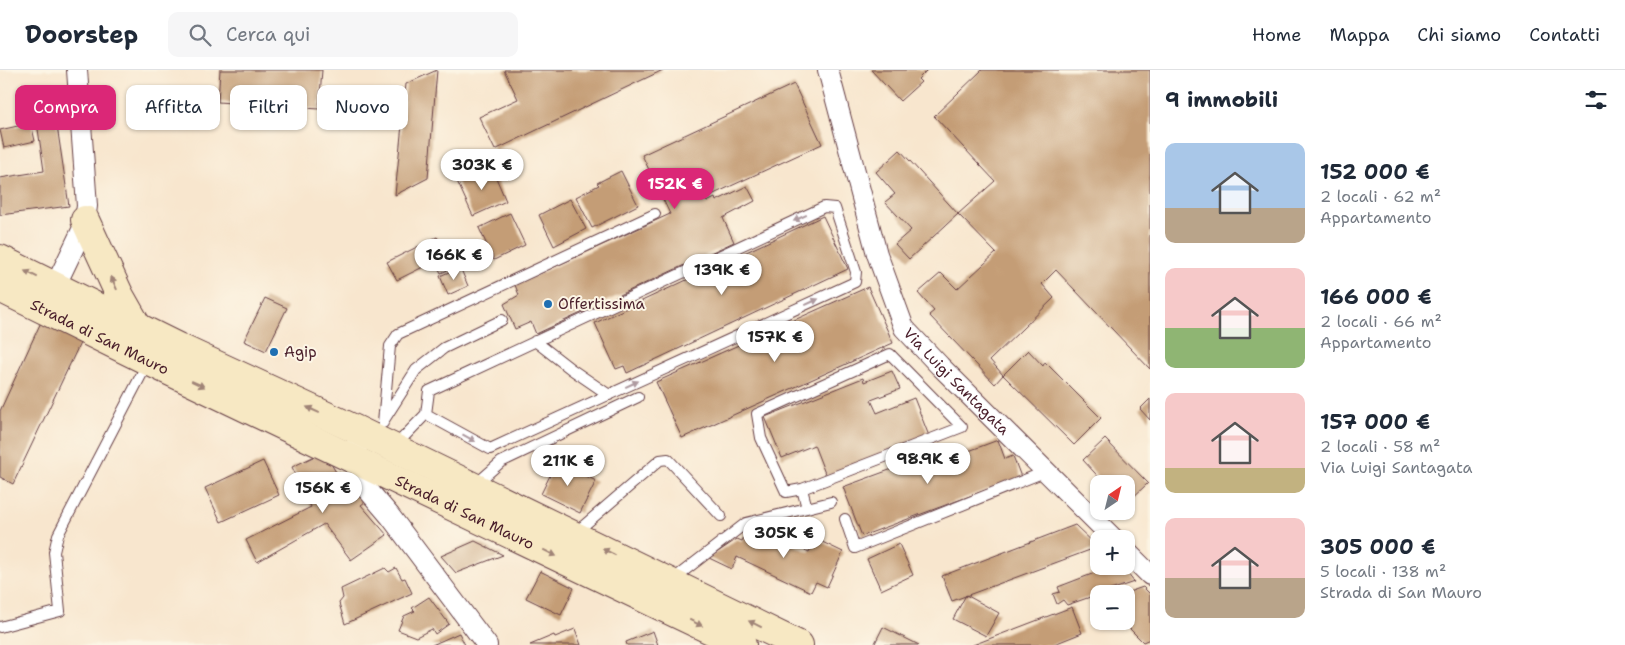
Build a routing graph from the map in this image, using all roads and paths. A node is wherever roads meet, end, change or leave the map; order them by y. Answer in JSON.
{"nodes":[{"id":1,"x":77,"y":70,"type":"edge"},
{"id":2,"x":828,"y":70,"type":"edge"},
{"id":3,"x":655,"y":214,"type":"dead end"},
{"id":4,"x":85,"y":220,"type":"junction"},
{"id":5,"x":0,"y":258,"type":"edge"},
{"id":6,"x":0,"y":288,"type":"edge"},
{"id":7,"x":50,"y":298,"type":"junction"},
{"id":8,"x":502,"y":320,"type":"dead end"},
{"id":9,"x":137,"y":326,"type":"junction"},
{"id":10,"x":535,"y":341,"type":"junction"},
{"id":11,"x":154,"y":349,"type":"junction"},
{"id":12,"x":609,"y":395,"type":"junction"},
{"id":13,"x":638,"y":397,"type":"dead end"},
{"id":14,"x":426,"y":414,"type":"junction"},
{"id":15,"x":377,"y":435,"type":"junction"},
{"id":16,"x":357,"y":460,"type":"junction"},
{"id":17,"x":1047,"y":471,"type":"junction"},
{"id":18,"x":473,"y":486,"type":"junction"},
{"id":19,"x":802,"y":489,"type":"junction"},
{"id":20,"x":831,"y":502,"type":"dead end"},
{"id":21,"x":807,"y":508,"type":"junction"},
{"id":22,"x":721,"y":516,"type":"dead end"},
{"id":23,"x":845,"y":518,"type":"dead end"},
{"id":24,"x":1105,"y":530,"type":"edge"},
{"id":25,"x":573,"y":535,"type":"junction"},
{"id":26,"x":1135,"y":560,"type":"edge"},
{"id":27,"x":1150,"y":575,"type":"edge"},
{"id":28,"x":670,"y":582,"type":"junction"},
{"id":29,"x":0,"y":627,"type":"edge"},
{"id":30,"x":487,"y":645,"type":"edge"},
{"id":31,"x":742,"y":645,"type":"edge"},
{"id":32,"x":799,"y":645,"type":"edge"}],
"edges":[{"from":1,"to":4,"type":"street"},
{"from":2,"to":17,"type":"street","name":"Via Luigi Santagata"},
{"from":3,"to":15,"type":"lane"},
{"from":4,"to":7,"type":"street"},
{"from":9,"to":4,"type":"main road","one_way":true},
{"from":7,"to":5,"type":"main road","name":"Strada di San Mauro","one_way":true},
{"from":6,"to":7,"type":"main road","name":"Strada di San Mauro"},
{"from":7,"to":9,"type":"main road","name":"Strada di San Mauro"},
{"from":7,"to":11,"type":"main road","name":"Strada di San Mauro"},
{"from":8,"to":15,"type":"lane"},
{"from":9,"to":11,"type":"main road","name":"Strada di San Mauro"},
{"from":10,"to":12,"type":"lane"},
{"from":12,"to":10,"type":"lane","one_way":true},
{"from":10,"to":14,"type":"lane"},
{"from":15,"to":11,"type":"main road","name":"Strada di San Mauro","one_way":true},
{"from":11,"to":16,"type":"main road","name":"Strada di San Mauro","one_way":true},
{"from":11,"to":29,"type":"lane"},
{"from":14,"to":12,"type":"lane","one_way":true},
{"from":13,"to":18,"type":"lane"},
{"from":14,"to":15,"type":"lane"},
{"from":15,"to":16,"type":"street"},
{"from":15,"to":18,"type":"main road","name":"Strada di San Mauro"},
{"from":16,"to":30,"type":"street"},
{"from":16,"to":31,"type":"main road","name":"Strada di San Mauro","one_way":true},
{"from":17,"to":23,"type":"lane"},
{"from":17,"to":24,"type":"street","name":"Via Luigi Santagata"},
{"from":18,"to":25,"type":"main road","name":"Strada di San Mauro"},
{"from":19,"to":19,"type":"lane"},
{"from":19,"to":21,"type":"lane"},
{"from":20,"to":21,"type":"lane"},
{"from":21,"to":28,"type":"lane"},
{"from":22,"to":25,"type":"lane"},
{"from":28,"to":25,"type":"main road","name":"Strada di San Mauro","one_way":true},
{"from":26,"to":27,"type":"street"},
{"from":32,"to":28,"type":"main road","name":"Strada di San Mauro","one_way":true}]}
